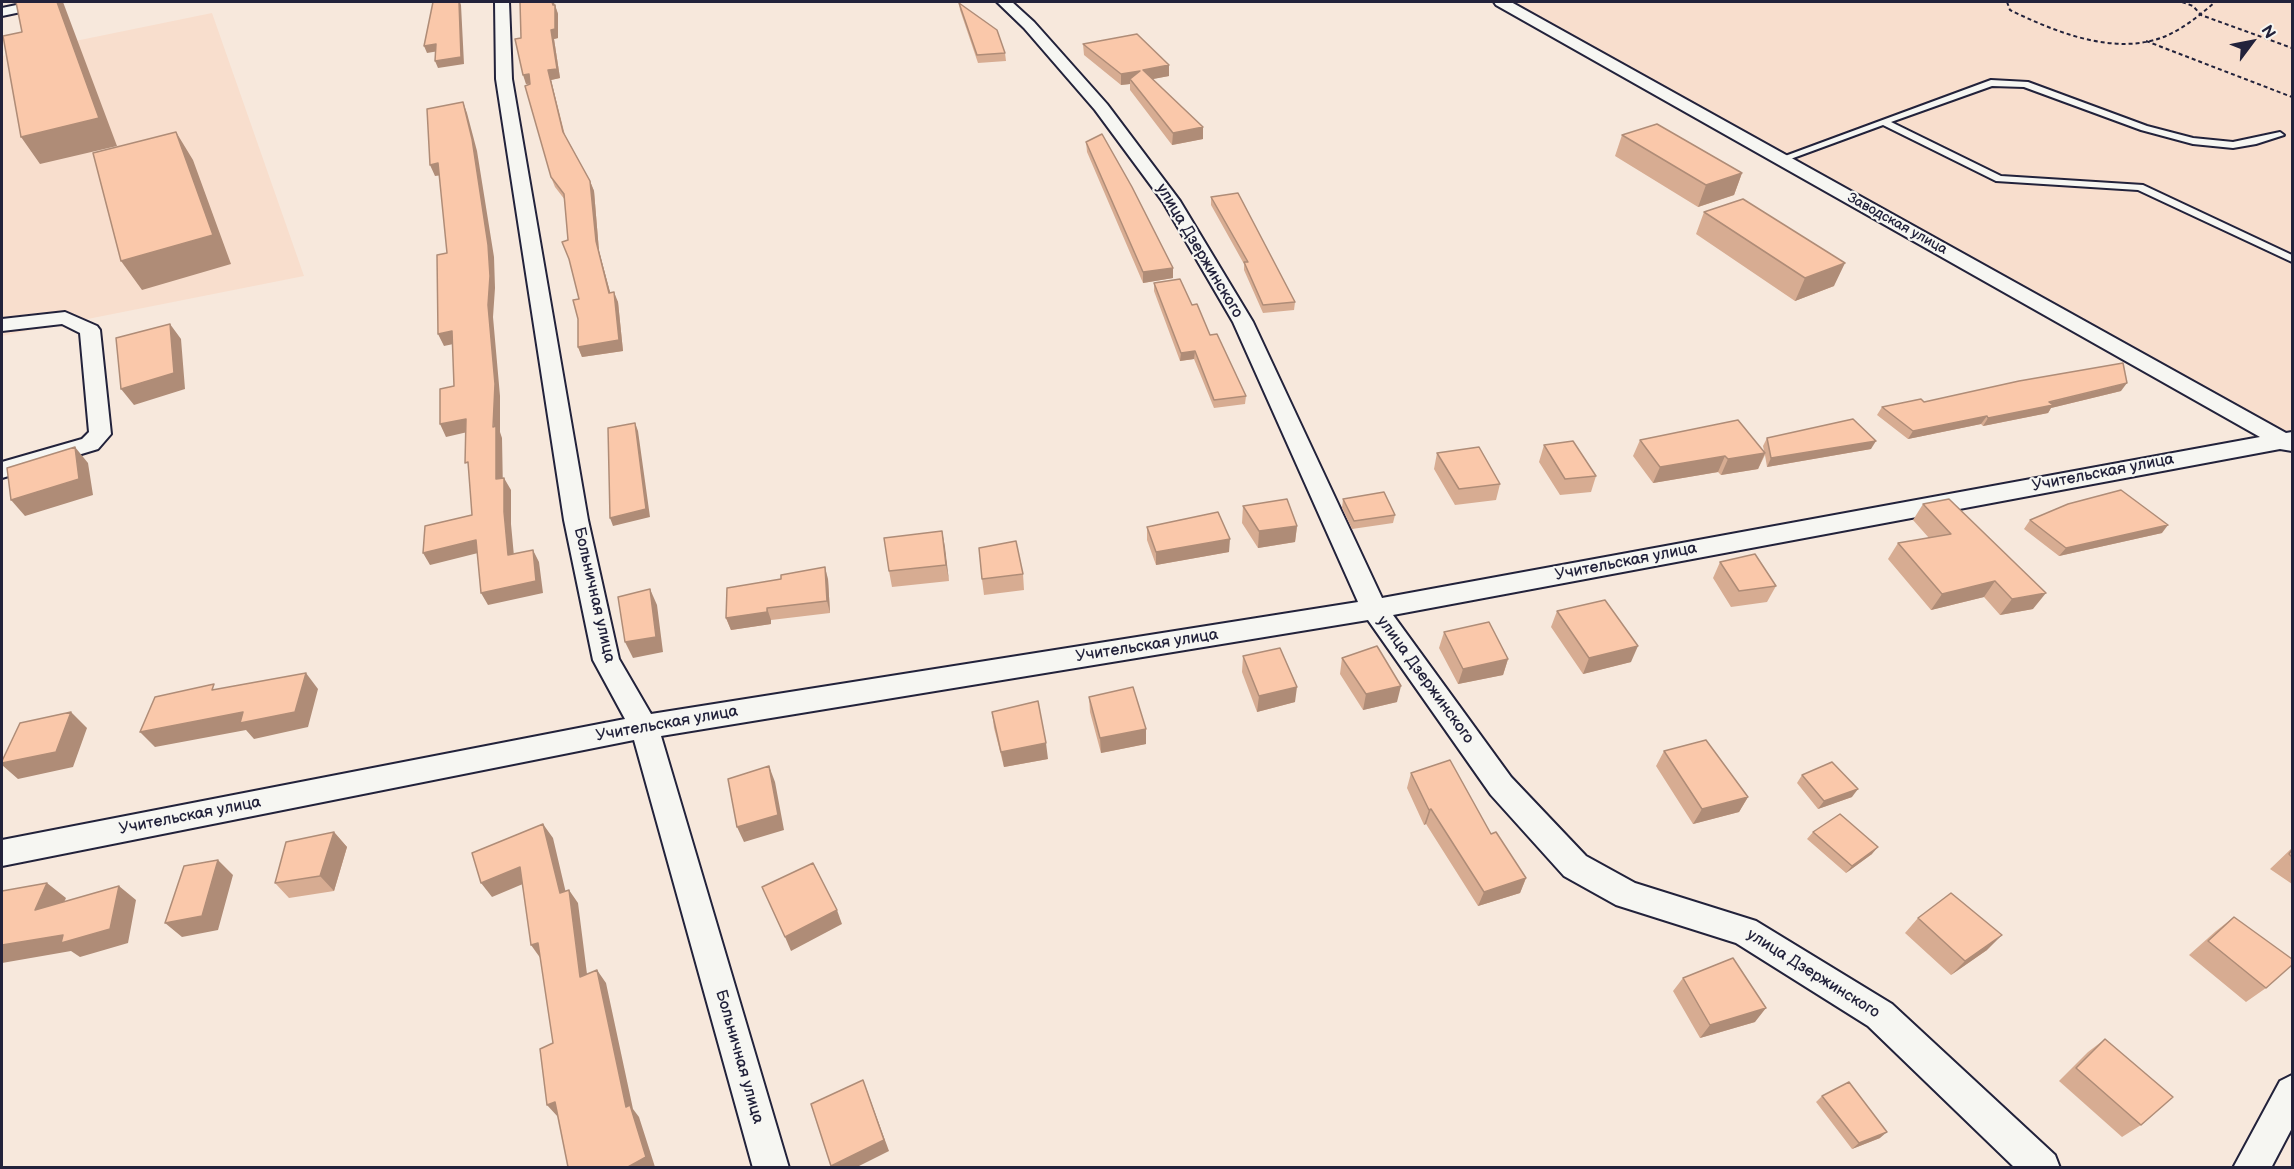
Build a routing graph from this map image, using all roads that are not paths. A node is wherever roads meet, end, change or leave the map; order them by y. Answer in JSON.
{"nodes":[{"id":1,"x":49,"y":2,"type":"edge"},
{"id":2,"x":502,"y":2,"type":"edge"},
{"id":3,"x":1004,"y":2,"type":"edge"},
{"id":4,"x":1502,"y":2,"type":"edge"},
{"id":5,"x":2,"y":12,"type":"edge"},
{"id":6,"x":1884,"y":122,"type":"junction"},
{"id":7,"x":2280,"y":135,"type":"dead end"},
{"id":8,"x":1782,"y":159,"type":"junction"},
{"id":9,"x":2292,"y":259,"type":"edge"},
{"id":10,"x":2,"y":325,"type":"edge"},
{"id":11,"x":2289,"y":442,"type":"edge"},
{"id":12,"x":2,"y":470,"type":"edge"},
{"id":13,"x":1374,"y":609,"type":"junction"},
{"id":14,"x":644,"y":727,"type":"junction"},
{"id":15,"x":2,"y":853,"type":"edge"},
{"id":16,"x":2292,"y":1093,"type":"edge"},
{"id":17,"x":771,"y":1167,"type":"edge"},
{"id":18,"x":2042,"y":1167,"type":"edge"},
{"id":19,"x":2251,"y":1167,"type":"edge"}],
"edges":[{"from":1,"to":5,"type":"street"},
{"from":2,"to":14,"type":"street","name":"Больничная улица"},
{"from":3,"to":13,"type":"street","name":"улица Дзержинского"},
{"from":4,"to":8,"type":"street","name":"Заводская улица"},
{"from":6,"to":7,"type":"lane"},
{"from":6,"to":8,"type":"lane"},
{"from":6,"to":9,"type":"lane"},
{"from":8,"to":11,"type":"street","name":"Заводская улица"},
{"from":10,"to":12,"type":"street"},
{"from":11,"to":13,"type":"street","name":"Учительская улица"},
{"from":13,"to":14,"type":"street","name":"Учительская улица"},
{"from":13,"to":18,"type":"street","name":"улица Дзержинского"},
{"from":14,"to":15,"type":"street","name":"Учительская улица"},
{"from":14,"to":17,"type":"street","name":"Больничная улица"},
{"from":16,"to":19,"type":"street"}]}
